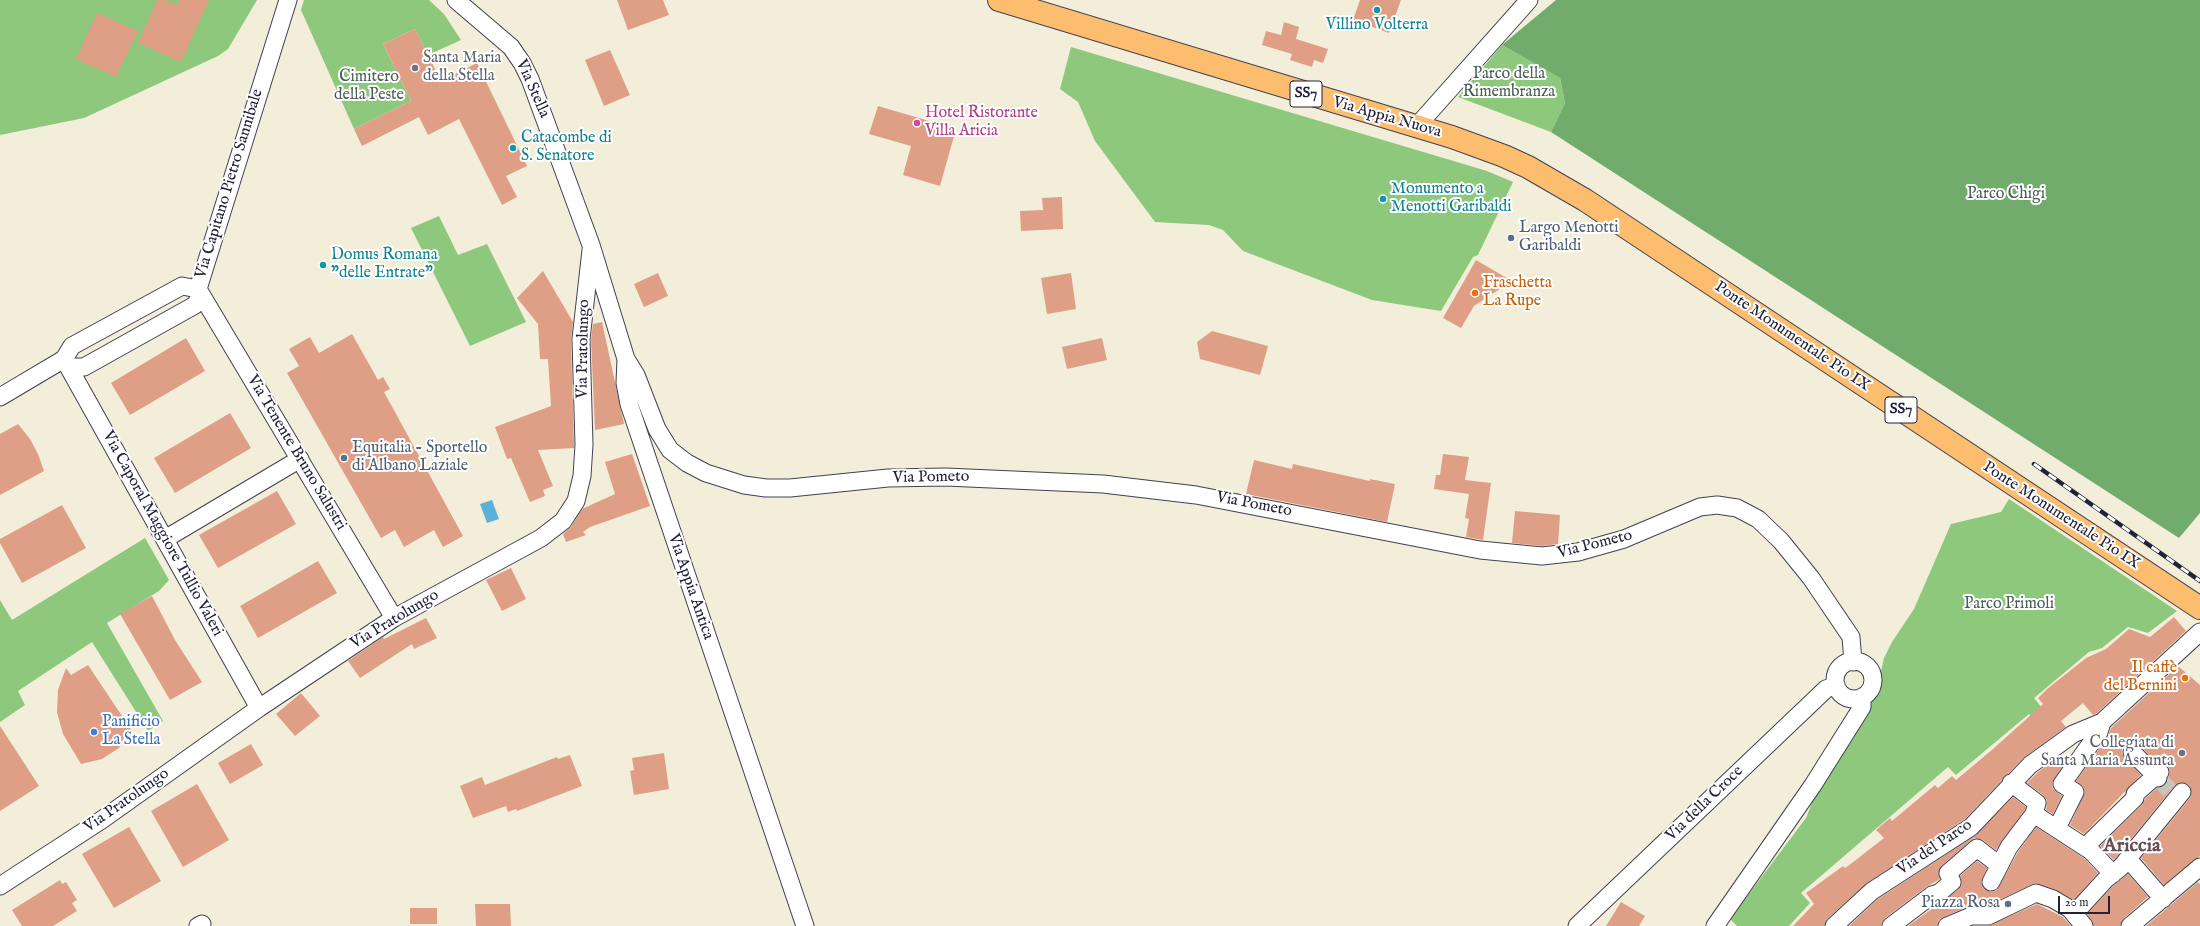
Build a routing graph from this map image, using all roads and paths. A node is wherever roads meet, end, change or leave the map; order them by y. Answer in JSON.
{"nodes":[{"id":1,"x":288,"y":0,"type":"edge"},
{"id":2,"x":456,"y":0,"type":"edge"},
{"id":3,"x":999,"y":0,"type":"edge"},
{"id":4,"x":1530,"y":0,"type":"edge"},
{"id":5,"x":1417,"y":126,"type":"junction"},
{"id":6,"x":1604,"y":212,"type":"joint"},
{"id":7,"x":591,"y":245,"type":"junction"},
{"id":8,"x":200,"y":292,"type":"junction"},
{"id":9,"x":626,"y":359,"type":"junction"},
{"id":10,"x":67,"y":363,"type":"junction"},
{"id":11,"x":0,"y":397,"type":"edge"},
{"id":12,"x":300,"y":459,"type":"junction"},
{"id":13,"x":165,"y":539,"type":"junction"},
{"id":14,"x":2200,"y":608,"type":"edge"},
{"id":15,"x":394,"y":618,"type":"junction"},
{"id":16,"x":2200,"y":632,"type":"edge"},
{"id":17,"x":1853,"y":662,"type":"junction"},
{"id":18,"x":1836,"y":685,"type":"junction"},
{"id":19,"x":1862,"y":697,"type":"junction"},
{"id":20,"x":259,"y":708,"type":"junction"},
{"id":21,"x":2102,"y":722,"type":"junction"},
{"id":22,"x":2132,"y":752,"type":"dead end"},
{"id":23,"x":2011,"y":783,"type":"junction"},
{"id":24,"x":2177,"y":794,"type":"dead end"},
{"id":25,"x":2034,"y":814,"type":"junction"},
{"id":26,"x":2057,"y":828,"type":"junction"},
{"id":27,"x":2085,"y":847,"type":"junction"},
{"id":28,"x":2128,"y":859,"type":"junction"},
{"id":29,"x":1999,"y":864,"type":"junction"},
{"id":30,"x":2198,"y":873,"type":"edge"},
{"id":31,"x":2113,"y":874,"type":"junction"},
{"id":32,"x":1991,"y":882,"type":"dead end"},
{"id":33,"x":0,"y":886,"type":"edge"},
{"id":34,"x":2163,"y":899,"type":"junction"},
{"id":35,"x":2079,"y":920,"type":"edge"},
{"id":36,"x":1988,"y":921,"type":"edge"},
{"id":37,"x":805,"y":926,"type":"edge"},
{"id":38,"x":1577,"y":926,"type":"edge"},
{"id":39,"x":1715,"y":926,"type":"edge"},
{"id":40,"x":1834,"y":926,"type":"edge"},
{"id":41,"x":1891,"y":926,"type":"edge"},
{"id":42,"x":1947,"y":926,"type":"edge"},
{"id":43,"x":2130,"y":926,"type":"edge"}],
"edges":[{"from":1,"to":8,"type":"street","name":"Via Capitano Pietro Sannibale"},
{"from":2,"to":7,"type":"street","name":"Via Stella"},
{"from":3,"to":5,"type":"main road","name":"Via Appia Nuova","number":"SS7"},
{"from":4,"to":5,"type":"street"},
{"from":5,"to":6,"type":"main road","name":"Via Appia Nuova","number":"SS7"},
{"from":6,"to":14,"type":"main road","name":"Ponte Monumentale Pio IX","number":"SS7"},
{"from":7,"to":9,"type":"street","name":"Via Appia Antica"},
{"from":7,"to":15,"type":"street","name":"Via Pratolungo"},
{"from":8,"to":10,"type":"street","name":"Via Capitano Pietro Sannibale"},
{"from":8,"to":10,"type":"street","name":"Via Capitano Pietro Sannibale"},
{"from":8,"to":12,"type":"street","name":"Via Tenente Bruno Salustri"},
{"from":9,"to":17,"type":"street","name":"Via Pometo"},
{"from":9,"to":37,"type":"street","name":"Via Appia Antica"},
{"from":10,"to":11,"type":"street"},
{"from":10,"to":13,"type":"street","name":"Via Caporal Maggiore Tullio Valeri"},
{"from":12,"to":13,"type":"street"},
{"from":12,"to":15,"type":"street","name":"Via Tenente Bruno Salustri"},
{"from":13,"to":20,"type":"street","name":"Via Caporal Maggiore Tullio Valeri"},
{"from":15,"to":20,"type":"street","name":"Via Pratolungo"},
{"from":16,"to":21,"type":"street","name":"Via del Parco"},
{"from":17,"to":18,"type":"street"},
{"from":17,"to":19,"type":"street"},
{"from":18,"to":19,"type":"street"},
{"from":18,"to":38,"type":"street","name":"Via della Croce"},
{"from":19,"to":39,"type":"street"},
{"from":20,"to":33,"type":"street","name":"Via Pratolungo"},
{"from":21,"to":23,"type":"street","name":"Via del Parco"},
{"from":21,"to":26,"type":"street"},
{"from":22,"to":27,"type":"street"},
{"from":23,"to":25,"type":"street"},
{"from":23,"to":40,"type":"street","name":"Via del Parco"},
{"from":24,"to":28,"type":"street"},
{"from":25,"to":26,"type":"street"},
{"from":25,"to":29,"type":"street"},
{"from":26,"to":27,"type":"street"},
{"from":27,"to":31,"type":"street"},
{"from":28,"to":31,"type":"street"},
{"from":28,"to":34,"type":"street"},
{"from":29,"to":32,"type":"street"},
{"from":29,"to":41,"type":"street"},
{"from":30,"to":34,"type":"street"},
{"from":31,"to":35,"type":"street"},
{"from":34,"to":43,"type":"street"},
{"from":35,"to":36,"type":"street"},
{"from":36,"to":42,"type":"street"}]}
